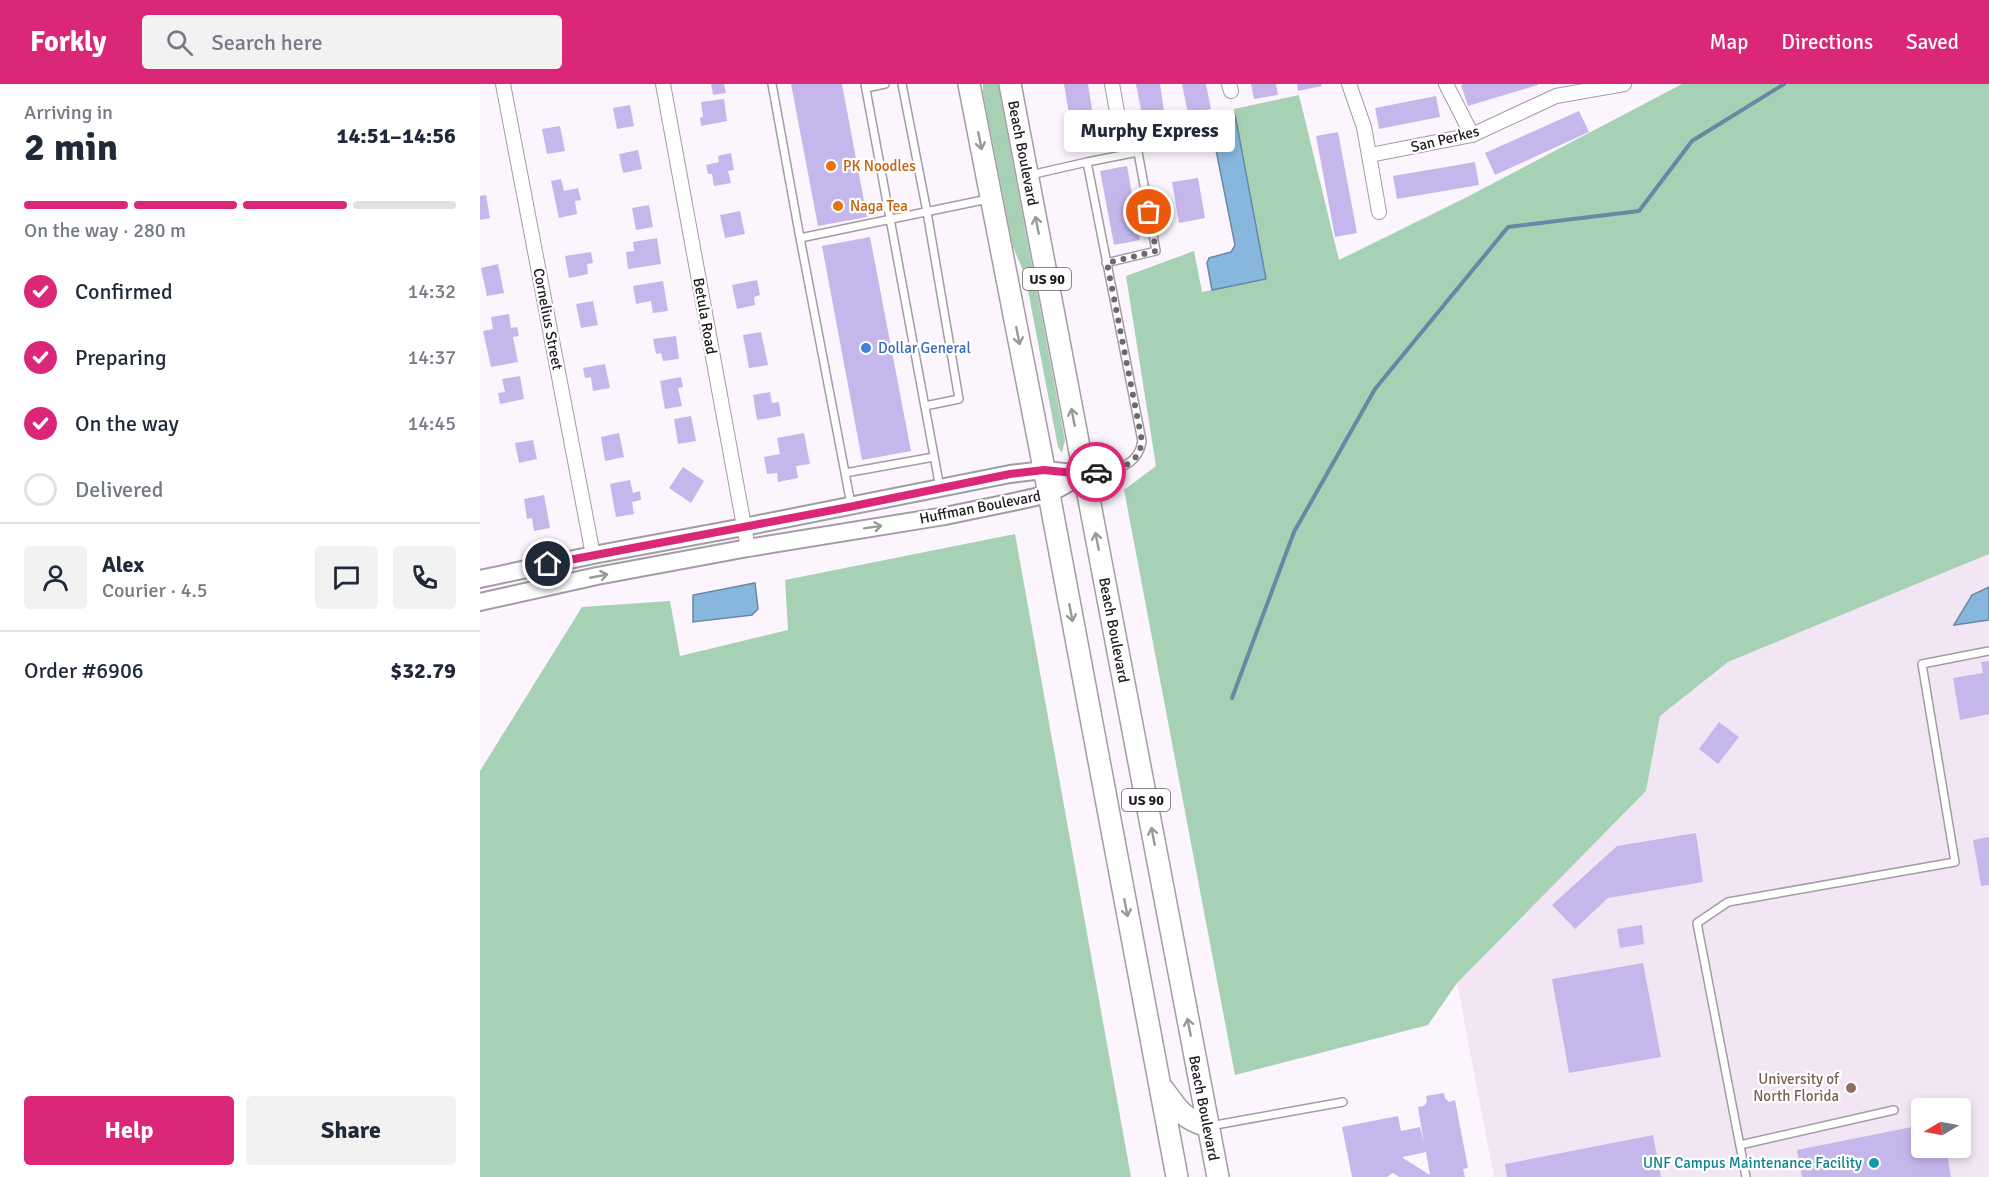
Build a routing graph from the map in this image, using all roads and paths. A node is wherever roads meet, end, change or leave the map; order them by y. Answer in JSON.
{"nodes":[{"id":1,"x":503,"y":84,"type":"edge"},
{"id":2,"x":663,"y":84,"type":"edge"},
{"id":3,"x":772,"y":84,"type":"edge"},
{"id":4,"x":885,"y":84,"type":"edge"},
{"id":5,"x":902,"y":84,"type":"edge"},
{"id":6,"x":1010,"y":84,"type":"edge"},
{"id":7,"x":1112,"y":84,"type":"edge"},
{"id":8,"x":1349,"y":84,"type":"edge"},
{"id":9,"x":1446,"y":84,"type":"edge"},
{"id":10,"x":1624,"y":84,"type":"edge"},
{"id":11,"x":970,"y":85,"type":"edge"},
{"id":12,"x":866,"y":86,"type":"edge"},
{"id":13,"x":1118,"y":117,"type":"dead end"},
{"id":14,"x":1472,"y":135,"type":"junction"},
{"id":15,"x":1370,"y":155,"type":"junction"},
{"id":16,"x":1087,"y":162,"type":"junction"},
{"id":17,"x":1027,"y":176,"type":"junction"},
{"id":18,"x":990,"y":199,"type":"junction"},
{"id":19,"x":927,"y":212,"type":"junction"},
{"id":20,"x":1379,"y":212,"type":"dead end"},
{"id":21,"x":890,"y":220,"type":"junction"},
{"id":22,"x":800,"y":238,"type":"junction"},
{"id":23,"x":1107,"y":263,"type":"junction"},
{"id":24,"x":925,"y":406,"type":"junction"},
{"id":25,"x":934,"y":457,"type":"junction"},
{"id":26,"x":1044,"y":470,"type":"junction"},
{"id":27,"x":845,"y":473,"type":"junction"},
{"id":28,"x":1084,"y":474,"type":"junction"},
{"id":29,"x":940,"y":488,"type":"junction"},
{"id":30,"x":1049,"y":494,"type":"junction"},
{"id":31,"x":852,"y":506,"type":"junction"},
{"id":32,"x":744,"y":527,"type":"junction"},
{"id":33,"x":786,"y":541,"type":"junction"},
{"id":34,"x":748,"y":548,"type":"junction"},
{"id":35,"x":593,"y":555,"type":"junction"},
{"id":36,"x":480,"y":579,"type":"edge"},
{"id":37,"x":480,"y":602,"type":"edge"},
{"id":38,"x":1989,"y":651,"type":"edge"},
{"id":39,"x":1159,"y":1084,"type":"junction"},
{"id":40,"x":1343,"y":1102,"type":"dead end"},
{"id":41,"x":1894,"y":1110,"type":"dead end"},
{"id":42,"x":1208,"y":1126,"type":"junction"},
{"id":43,"x":1740,"y":1145,"type":"junction"},
{"id":44,"x":1175,"y":1167,"type":"edge"},
{"id":45,"x":1218,"y":1177,"type":"edge"},
{"id":46,"x":1746,"y":1177,"type":"edge"}],
"edges":[{"from":1,"to":35,"type":"street","name":"Cornelius Street"},
{"from":2,"to":32,"type":"street","name":"Betula Road"},
{"from":3,"to":22,"type":"lane"},
{"from":4,"to":12,"type":"lane"},
{"from":5,"to":19,"type":"lane"},
{"from":6,"to":17,"type":"highway","name":"Beach Boulevard","number":"US 90"},
{"from":7,"to":13,"type":"street"},
{"from":8,"to":15,"type":"street"},
{"from":9,"to":14,"type":"street"},
{"from":10,"to":14,"type":"street","name":"San Perkes"},
{"from":11,"to":18,"type":"highway","number":"US 90","one_way":true},
{"from":12,"to":21,"type":"lane"},
{"from":14,"to":15,"type":"street","name":"San Perkes"},
{"from":15,"to":20,"type":"street"},
{"from":16,"to":17,"type":"lane"},
{"from":16,"to":23,"type":"lane"},
{"from":16,"to":23,"type":"lane"},
{"from":28,"to":17,"type":"highway","name":"Beach Boulevard","number":"US 90","one_way":true},
{"from":18,"to":19,"type":"lane"},
{"from":18,"to":26,"type":"highway","number":"US 90","one_way":true},
{"from":19,"to":21,"type":"lane"},
{"from":19,"to":24,"type":"lane"},
{"from":21,"to":22,"type":"lane"},
{"from":21,"to":24,"type":"lane"},
{"from":22,"to":27,"type":"lane"},
{"from":23,"to":28,"type":"lane"},
{"from":24,"to":25,"type":"lane"},
{"from":25,"to":27,"type":"lane"},
{"from":25,"to":29,"type":"lane"},
{"from":26,"to":28,"type":"street","name":"Huffman Boulevard"},
{"from":26,"to":29,"type":"street","name":"Huffman Boulevard"},
{"from":26,"to":30,"type":"highway","number":"US 90"},
{"from":27,"to":31,"type":"lane"},
{"from":28,"to":30,"type":"street","name":"Huffman Boulevard"},
{"from":42,"to":28,"type":"highway","name":"Beach Boulevard","number":"US 90","one_way":true},
{"from":29,"to":31,"type":"street","name":"Huffman Boulevard"},
{"from":33,"to":30,"type":"street","name":"Huffman Boulevard","one_way":true},
{"from":30,"to":39,"type":"highway","number":"US 90","one_way":true},
{"from":31,"to":32,"type":"street","name":"Huffman Boulevard"},
{"from":31,"to":33,"type":"street"},
{"from":32,"to":34,"type":"street","name":"Betula Road"},
{"from":32,"to":35,"type":"street","name":"Huffman Boulevard"},
{"from":33,"to":34,"type":"street","name":"Huffman Boulevard"},
{"from":37,"to":34,"type":"street","name":"Huffman Boulevard","one_way":true},
{"from":35,"to":36,"type":"street","name":"Huffman Boulevard"},
{"from":38,"to":43,"type":"lane"},
{"from":39,"to":42,"type":"highway"},
{"from":39,"to":44,"type":"highway","number":"US 90"},
{"from":40,"to":42,"type":"lane"},
{"from":41,"to":43,"type":"lane"},
{"from":42,"to":44,"type":"highway"},
{"from":42,"to":45,"type":"highway","name":"Beach Boulevard","number":"US 90"},
{"from":43,"to":46,"type":"lane"}]}
